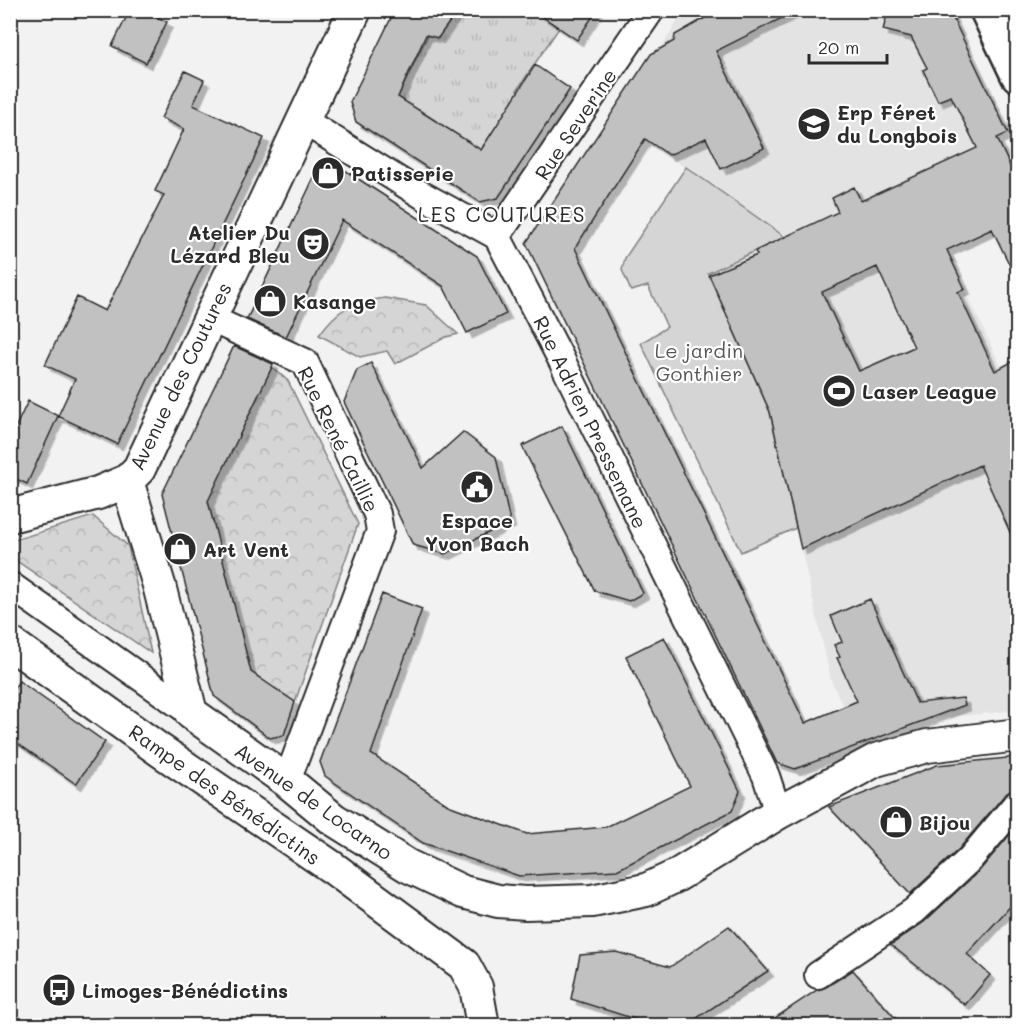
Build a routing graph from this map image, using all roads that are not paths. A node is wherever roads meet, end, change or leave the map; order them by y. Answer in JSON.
{"nodes":[{"id":1,"x":355,"y":10,"type":"edge"},
{"id":2,"x":651,"y":10,"type":"edge"},
{"id":3,"x":987,"y":10,"type":"edge"},
{"id":4,"x":1017,"y":75,"type":"edge"},
{"id":5,"x":304,"y":121,"type":"junction"},
{"id":6,"x":497,"y":236,"type":"junction"},
{"id":7,"x":209,"y":318,"type":"junction"},
{"id":8,"x":127,"y":481,"type":"junction"},
{"id":9,"x":10,"y":516,"type":"edge"},
{"id":10,"x":10,"y":585,"type":"edge"},
{"id":11,"x":10,"y":643,"type":"edge"},
{"id":12,"x":191,"y":714,"type":"junction"},
{"id":13,"x":1017,"y":735,"type":"edge"},
{"id":14,"x":286,"y":781,"type":"junction"},
{"id":15,"x":1017,"y":802,"type":"edge"},
{"id":16,"x":778,"y":813,"type":"junction"},
{"id":17,"x":818,"y":975,"type":"dead end"},
{"id":18,"x":483,"y":1026,"type":"edge"}],
"edges":[{"from":1,"to":5,"type":"street","name":"Avenue des Coutures"},
{"from":2,"to":6,"type":"street","name":"Rue Severine"},
{"from":3,"to":4,"type":"main road"},
{"from":5,"to":6,"type":"street"},
{"from":5,"to":7,"type":"street","name":"Avenue des Coutures"},
{"from":6,"to":16,"type":"street","name":"Rue Adrien Pressemane"},
{"from":7,"to":8,"type":"street","name":"Avenue des Coutures"},
{"from":7,"to":14,"type":"street","name":"Rue René Caillie"},
{"from":8,"to":9,"type":"street","name":"Avenue des Coutures"},
{"from":8,"to":12,"type":"street","name":"Avenue des Coutures"},
{"from":10,"to":12,"type":"street","name":"Avenue de Locarno"},
{"from":11,"to":18,"type":"street","name":"Rampe des Bénédictins"},
{"from":12,"to":14,"type":"street","name":"Avenue de Locarno"},
{"from":13,"to":16,"type":"street","name":"Avenue de Locarno"},
{"from":14,"to":16,"type":"street","name":"Avenue de Locarno"},
{"from":15,"to":17,"type":"street"}]}
